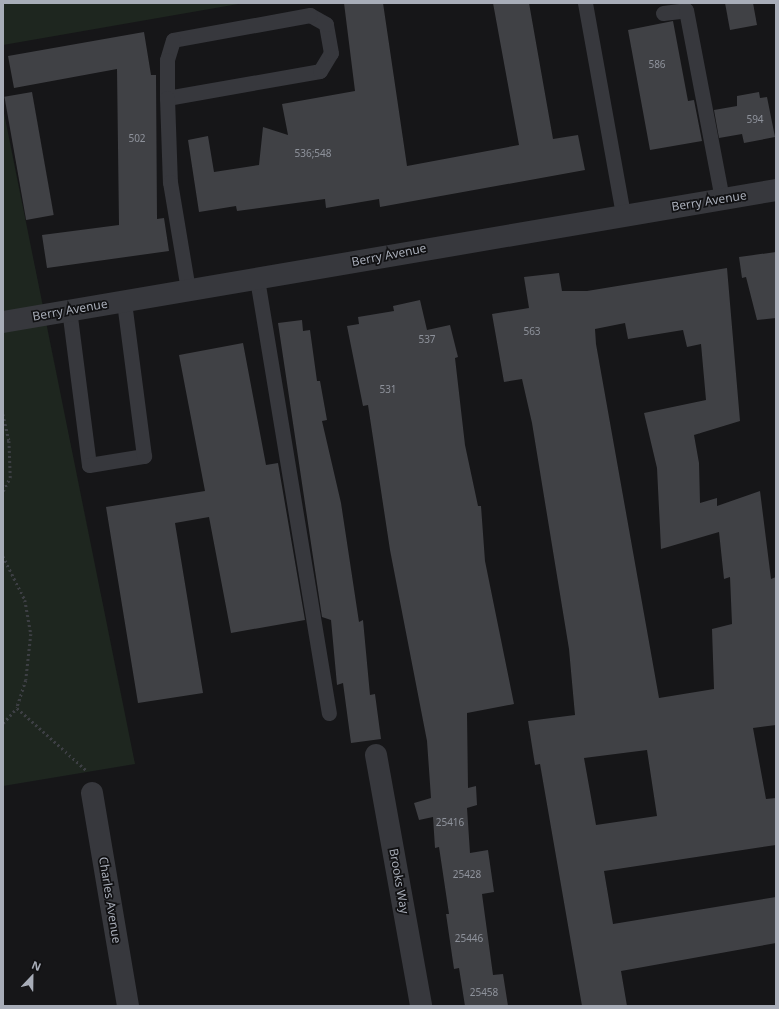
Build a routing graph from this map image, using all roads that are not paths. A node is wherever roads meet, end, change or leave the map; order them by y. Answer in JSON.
{"nodes":[{"id":1,"x":585,"y":3,"type":"edge"},
{"id":2,"x":663,"y":13,"type":"dead end"},
{"id":3,"x":167,"y":98,"type":"junction"},
{"id":4,"x":776,"y":190,"type":"edge"},
{"id":5,"x":722,"y":199,"type":"junction"},
{"id":6,"x":623,"y":214,"type":"junction"},
{"id":7,"x":257,"y":278,"type":"junction"},
{"id":8,"x":188,"y":290,"type":"junction"},
{"id":9,"x":124,"y":301,"type":"junction"},
{"id":10,"x":69,"y":309,"type":"junction"},
{"id":11,"x":3,"y":322,"type":"edge"},
{"id":12,"x":329,"y":713,"type":"dead end"},
{"id":13,"x":376,"y":755,"type":"dead end"},
{"id":14,"x":92,"y":793,"type":"road end"},
{"id":15,"x":128,"y":1006,"type":"edge"},
{"id":16,"x":421,"y":1006,"type":"edge"}],
"edges":[{"from":1,"to":6,"type":"lane"},
{"from":2,"to":5,"type":"lane"},
{"from":3,"to":3,"type":"lane"},
{"from":3,"to":8,"type":"lane"},
{"from":4,"to":5,"type":"street","name":"Berry Avenue"},
{"from":5,"to":6,"type":"street","name":"Berry Avenue"},
{"from":6,"to":7,"type":"street","name":"Berry Avenue"},
{"from":7,"to":8,"type":"street","name":"Berry Avenue"},
{"from":7,"to":12,"type":"lane"},
{"from":8,"to":9,"type":"street","name":"Berry Avenue"},
{"from":9,"to":10,"type":"street","name":"Berry Avenue"},
{"from":9,"to":10,"type":"lane"},
{"from":10,"to":11,"type":"street","name":"Berry Avenue"},
{"from":13,"to":16,"type":"street","name":"Brooks Way"},
{"from":14,"to":15,"type":"street","name":"Charles Avenue"}]}
